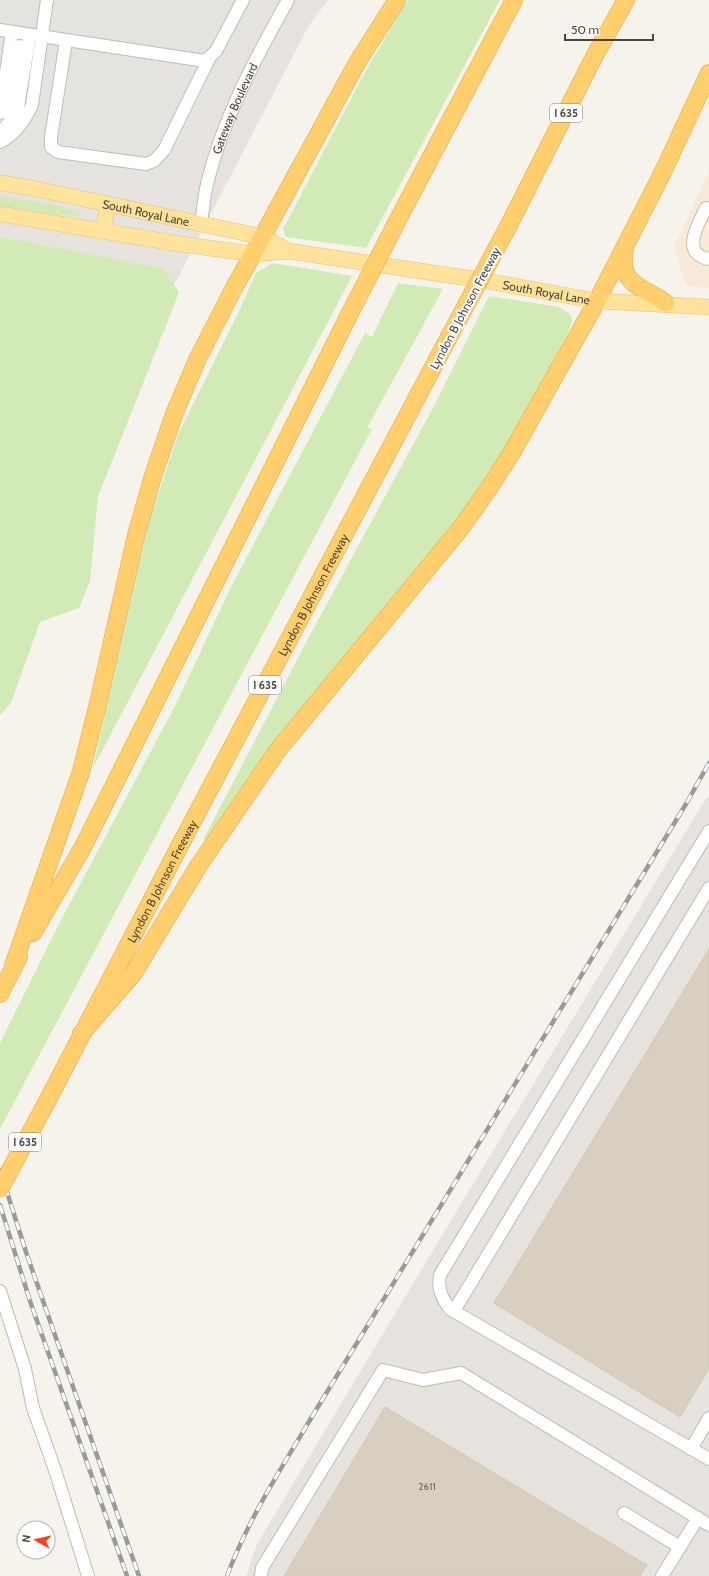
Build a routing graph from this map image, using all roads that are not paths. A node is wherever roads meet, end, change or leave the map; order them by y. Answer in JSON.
{"nodes":[{"id":1,"x":47,"y":0,"type":"edge"},
{"id":2,"x":243,"y":0,"type":"edge"},
{"id":3,"x":288,"y":0,"type":"edge"},
{"id":4,"x":397,"y":0,"type":"edge"},
{"id":5,"x":514,"y":0,"type":"edge"},
{"id":6,"x":626,"y":0,"type":"edge"},
{"id":7,"x":0,"y":30,"type":"edge"},
{"id":8,"x":26,"y":35,"type":"junction"},
{"id":9,"x":66,"y":41,"type":"junction"},
{"id":10,"x":209,"y":59,"type":"junction"},
{"id":11,"x":709,"y":73,"type":"edge"},
{"id":12,"x":0,"y":113,"type":"edge"},
{"id":13,"x":0,"y":133,"type":"edge"},
{"id":14,"x":0,"y":142,"type":"edge"},
{"id":15,"x":0,"y":183,"type":"edge"},
{"id":16,"x":108,"y":204,"type":"junction"},
{"id":17,"x":708,"y":206,"type":"edge"},
{"id":18,"x":0,"y":214,"type":"edge"},
{"id":19,"x":201,"y":223,"type":"junction"},
{"id":20,"x":103,"y":231,"type":"junction"},
{"id":21,"x":263,"y":237,"type":"junction"},
{"id":22,"x":627,"y":241,"type":"junction"},
{"id":23,"x":290,"y":251,"type":"junction"},
{"id":24,"x":253,"y":254,"type":"junction"},
{"id":25,"x":709,"y":259,"type":"edge"},
{"id":26,"x":597,"y":301,"type":"junction"},
{"id":27,"x":666,"y":303,"type":"junction"},
{"id":28,"x":709,"y":306,"type":"edge"},
{"id":29,"x":709,"y":832,"type":"edge"},
{"id":30,"x":709,"y":888,"type":"edge"},
{"id":31,"x":13,"y":966,"type":"junction"},
{"id":32,"x":0,"y":994,"type":"edge"},
{"id":33,"x":81,"y":1034,"type":"junction"},
{"id":34,"x":0,"y":1189,"type":"edge"},
{"id":35,"x":0,"y":1291,"type":"edge"},
{"id":36,"x":454,"y":1311,"type":"junction"},
{"id":37,"x":709,"y":1418,"type":"edge"},
{"id":38,"x":691,"y":1449,"type":"junction"},
{"id":39,"x":709,"y":1459,"type":"edge"},
{"id":40,"x":624,"y":1512,"type":"dead end"},
{"id":41,"x":698,"y":1518,"type":"junction"},
{"id":42,"x":709,"y":1525,"type":"edge"},
{"id":43,"x":680,"y":1547,"type":"junction"},
{"id":44,"x":88,"y":1576,"type":"edge"},
{"id":45,"x":260,"y":1576,"type":"edge"},
{"id":46,"x":662,"y":1576,"type":"edge"}],
"edges":[{"from":1,"to":8,"type":"street"},
{"from":2,"to":10,"type":"street"},
{"from":3,"to":19,"type":"street","name":"Gateway Boulevard"},
{"from":4,"to":21,"type":"highway"},
{"from":5,"to":31,"type":"highway","bridge":true},
{"from":6,"to":33,"type":"highway","name":"Lyndon B Johnson Freeway","number":"I 635","bridge":true},
{"from":7,"to":8,"type":"street"},
{"from":8,"to":9,"type":"street"},
{"from":8,"to":12,"type":"street"},
{"from":8,"to":13,"type":"street"},
{"from":8,"to":14,"type":"street"},
{"from":9,"to":10,"type":"street"},
{"from":9,"to":10,"type":"street"},
{"from":11,"to":22,"type":"highway"},
{"from":15,"to":16,"type":"main road","name":"South Royal Lane"},
{"from":16,"to":19,"type":"main road","name":"South Royal Lane"},
{"from":16,"to":20,"type":"main road"},
{"from":17,"to":25,"type":"street"},
{"from":18,"to":20,"type":"main road","name":"South Royal Lane"},
{"from":19,"to":21,"type":"main road","name":"South Royal Lane"},
{"from":20,"to":24,"type":"main road","name":"South Royal Lane"},
{"from":21,"to":23,"type":"main road","name":"South Royal Lane"},
{"from":21,"to":24,"type":"highway"},
{"from":22,"to":26,"type":"highway"},
{"from":22,"to":27,"type":"highway"},
{"from":23,"to":24,"type":"main road","name":"South Royal Lane"},
{"from":23,"to":26,"type":"main road","name":"South Royal Lane"},
{"from":24,"to":31,"type":"highway"},
{"from":26,"to":27,"type":"main road","name":"South Royal Lane"},
{"from":26,"to":33,"type":"highway"},
{"from":27,"to":28,"type":"main road","name":"South Royal Lane"},
{"from":29,"to":36,"type":"street"},
{"from":30,"to":36,"type":"street"},
{"from":31,"to":32,"type":"highway"},
{"from":33,"to":34,"type":"highway","name":"Lyndon B Johnson Freeway","number":"I 635","bridge":true},
{"from":35,"to":44,"type":"street"},
{"from":36,"to":38,"type":"street"},
{"from":37,"to":38,"type":"street"},
{"from":38,"to":39,"type":"street"},
{"from":40,"to":43,"type":"street"},
{"from":41,"to":42,"type":"street"},
{"from":41,"to":43,"type":"street"},
{"from":41,"to":45,"type":"street"},
{"from":43,"to":46,"type":"street"}]}
